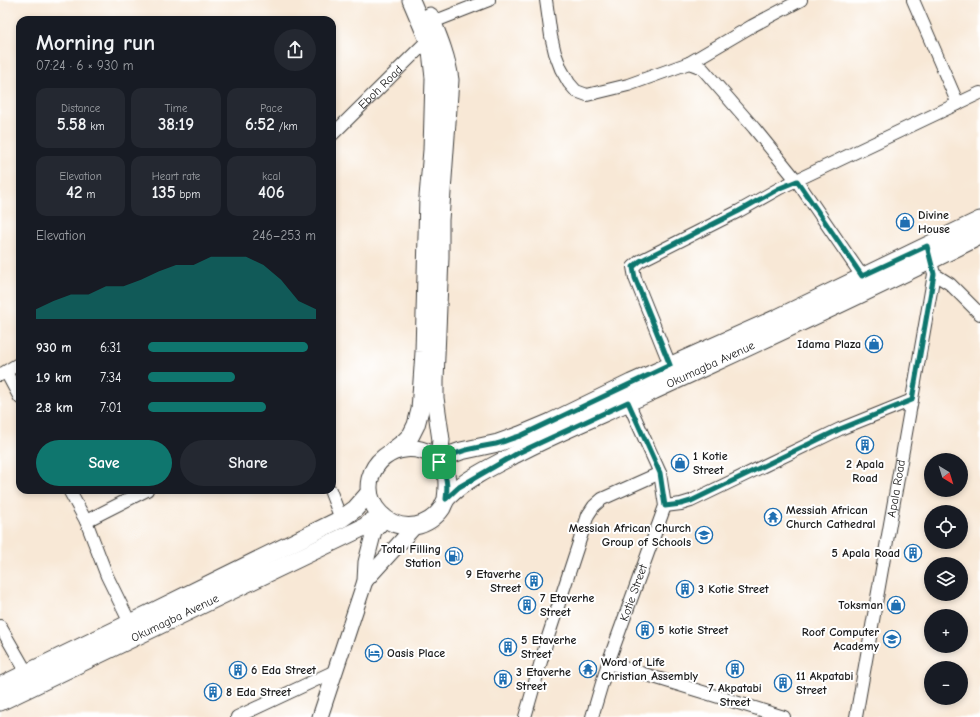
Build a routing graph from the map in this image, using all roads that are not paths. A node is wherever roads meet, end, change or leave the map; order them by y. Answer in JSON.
{"nodes":[{"id":1,"x":411,"y":0,"type":"edge"},
{"id":2,"x":424,"y":0,"type":"edge"},
{"id":3,"x":488,"y":0,"type":"edge"},
{"id":4,"x":546,"y":0,"type":"edge"},
{"id":5,"x":801,"y":0,"type":"edge"},
{"id":6,"x":913,"y":0,"type":"edge"},
{"id":7,"x":432,"y":22,"type":"junction"},
{"id":8,"x":428,"y":40,"type":"junction"},
{"id":9,"x":689,"y":63,"type":"junction"},
{"id":10,"x":980,"y":93,"type":"edge"},
{"id":11,"x":958,"y":104,"type":"junction"},
{"id":12,"x":336,"y":131,"type":"edge"},
{"id":13,"x":797,"y":181,"type":"junction"},
{"id":14,"x":980,"y":220,"type":"edge"},
{"id":15,"x":980,"y":236,"type":"edge"},
{"id":16,"x":931,"y":261,"type":"junction"},
{"id":17,"x":862,"y":276,"type":"junction"},
{"id":18,"x":980,"y":314,"type":"edge"},
{"id":19,"x":16,"y":365,"type":"edge"},
{"id":20,"x":670,"y":365,"type":"junction"},
{"id":21,"x":3,"y":373,"type":"edge"},
{"id":22,"x":16,"y":392,"type":"edge"},
{"id":23,"x":912,"y":400,"type":"junction"},
{"id":24,"x":628,"y":402,"type":"junction"},
{"id":25,"x":391,"y":452,"type":"junction"},
{"id":26,"x":438,"y":461,"type":"junction"},
{"id":27,"x":660,"y":473,"type":"junction"},
{"id":28,"x":369,"y":493,"type":"junction"},
{"id":29,"x":71,"y":494,"type":"edge"},
{"id":30,"x":139,"y":494,"type":"edge"},
{"id":31,"x":332,"y":494,"type":"edge"},
{"id":32,"x":446,"y":499,"type":"junction"},
{"id":33,"x":665,"y":506,"type":"junction"},
{"id":34,"x":383,"y":518,"type":"junction"},
{"id":35,"x":86,"y":521,"type":"junction"},
{"id":36,"x":415,"y":526,"type":"junction"},
{"id":37,"x":345,"y":527,"type":"junction"},
{"id":38,"x":365,"y":581,"type":"junction"},
{"id":39,"x":130,"y":623,"type":"junction"},
{"id":40,"x":0,"y":626,"type":"edge"},
{"id":41,"x":608,"y":664,"type":"junction"},
{"id":42,"x":335,"y":671,"type":"junction"},
{"id":43,"x":27,"y":673,"type":"junction"},
{"id":44,"x":0,"y":686,"type":"edge"},
{"id":45,"x":0,"y":702,"type":"edge"},
{"id":46,"x":238,"y":717,"type":"edge"},
{"id":47,"x":320,"y":717,"type":"edge"},
{"id":48,"x":525,"y":717,"type":"edge"},
{"id":49,"x":592,"y":717,"type":"edge"},
{"id":50,"x":784,"y":717,"type":"edge"},
{"id":51,"x":856,"y":717,"type":"edge"}],
"edges":[{"from":1,"to":8,"type":"main road"},
{"from":2,"to":7,"type":"main road"},
{"from":3,"to":7,"type":"street"},
{"from":4,"to":9,"type":"street"},
{"from":5,"to":9,"type":"street"},
{"from":6,"to":11,"type":"street"},
{"from":7,"to":26,"type":"main road"},
{"from":8,"to":12,"type":"street","name":"Eboh Road"},
{"from":8,"to":25,"type":"main road"},
{"from":9,"to":13,"type":"street"},
{"from":10,"to":11,"type":"street"},
{"from":11,"to":13,"type":"street"},
{"from":13,"to":17,"type":"street"},
{"from":13,"to":20,"type":"street"},
{"from":14,"to":16,"type":"main road","name":"Okumagba Avenue"},
{"from":15,"to":16,"type":"main road","name":"Okumagba Avenue"},
{"from":16,"to":17,"type":"main road","name":"Okumagba Avenue"},
{"from":16,"to":18,"type":"street"},
{"from":16,"to":23,"type":"street","name":"Apala Road"},
{"from":16,"to":24,"type":"main road","name":"Okumagba Avenue"},
{"from":17,"to":20,"type":"main road","name":"Okumagba Avenue"},
{"from":19,"to":21,"type":"street"},
{"from":20,"to":26,"type":"main road","name":"Okumagba Avenue"},
{"from":21,"to":22,"type":"street"},
{"from":23,"to":33,"type":"street"},
{"from":23,"to":51,"type":"street","name":"Apala Road"},
{"from":24,"to":27,"type":"street","name":"Kotie Street"},
{"from":24,"to":32,"type":"main road","name":"Okumagba Avenue"},
{"from":25,"to":26,"type":"main road"},
{"from":25,"to":28,"type":"main road"},
{"from":26,"to":32,"type":"main road"},
{"from":27,"to":33,"type":"street","name":"Kotie Street"},
{"from":27,"to":48,"type":"street"},
{"from":28,"to":34,"type":"main road"},
{"from":28,"to":37,"type":"main road"},
{"from":29,"to":35,"type":"street"},
{"from":30,"to":35,"type":"street"},
{"from":31,"to":37,"type":"street"},
{"from":32,"to":36,"type":"main road"},
{"from":33,"to":41,"type":"street","name":"Kotie Street"},
{"from":34,"to":36,"type":"main road"},
{"from":34,"to":37,"type":"main road"},
{"from":34,"to":38,"type":"street"},
{"from":35,"to":39,"type":"street"},
{"from":36,"to":38,"type":"street"},
{"from":37,"to":39,"type":"main road","name":"Okumagba Avenue"},
{"from":37,"to":45,"type":"main road","name":"Okumagba Avenue"},
{"from":38,"to":42,"type":"street"},
{"from":39,"to":43,"type":"main road","name":"Okumagba Avenue"},
{"from":40,"to":43,"type":"street"},
{"from":41,"to":49,"type":"street","name":"Kotie Street"},
{"from":41,"to":50,"type":"street"},
{"from":42,"to":46,"type":"street"},
{"from":42,"to":47,"type":"street"},
{"from":43,"to":44,"type":"main road","name":"Okumagba Avenue"}]}
